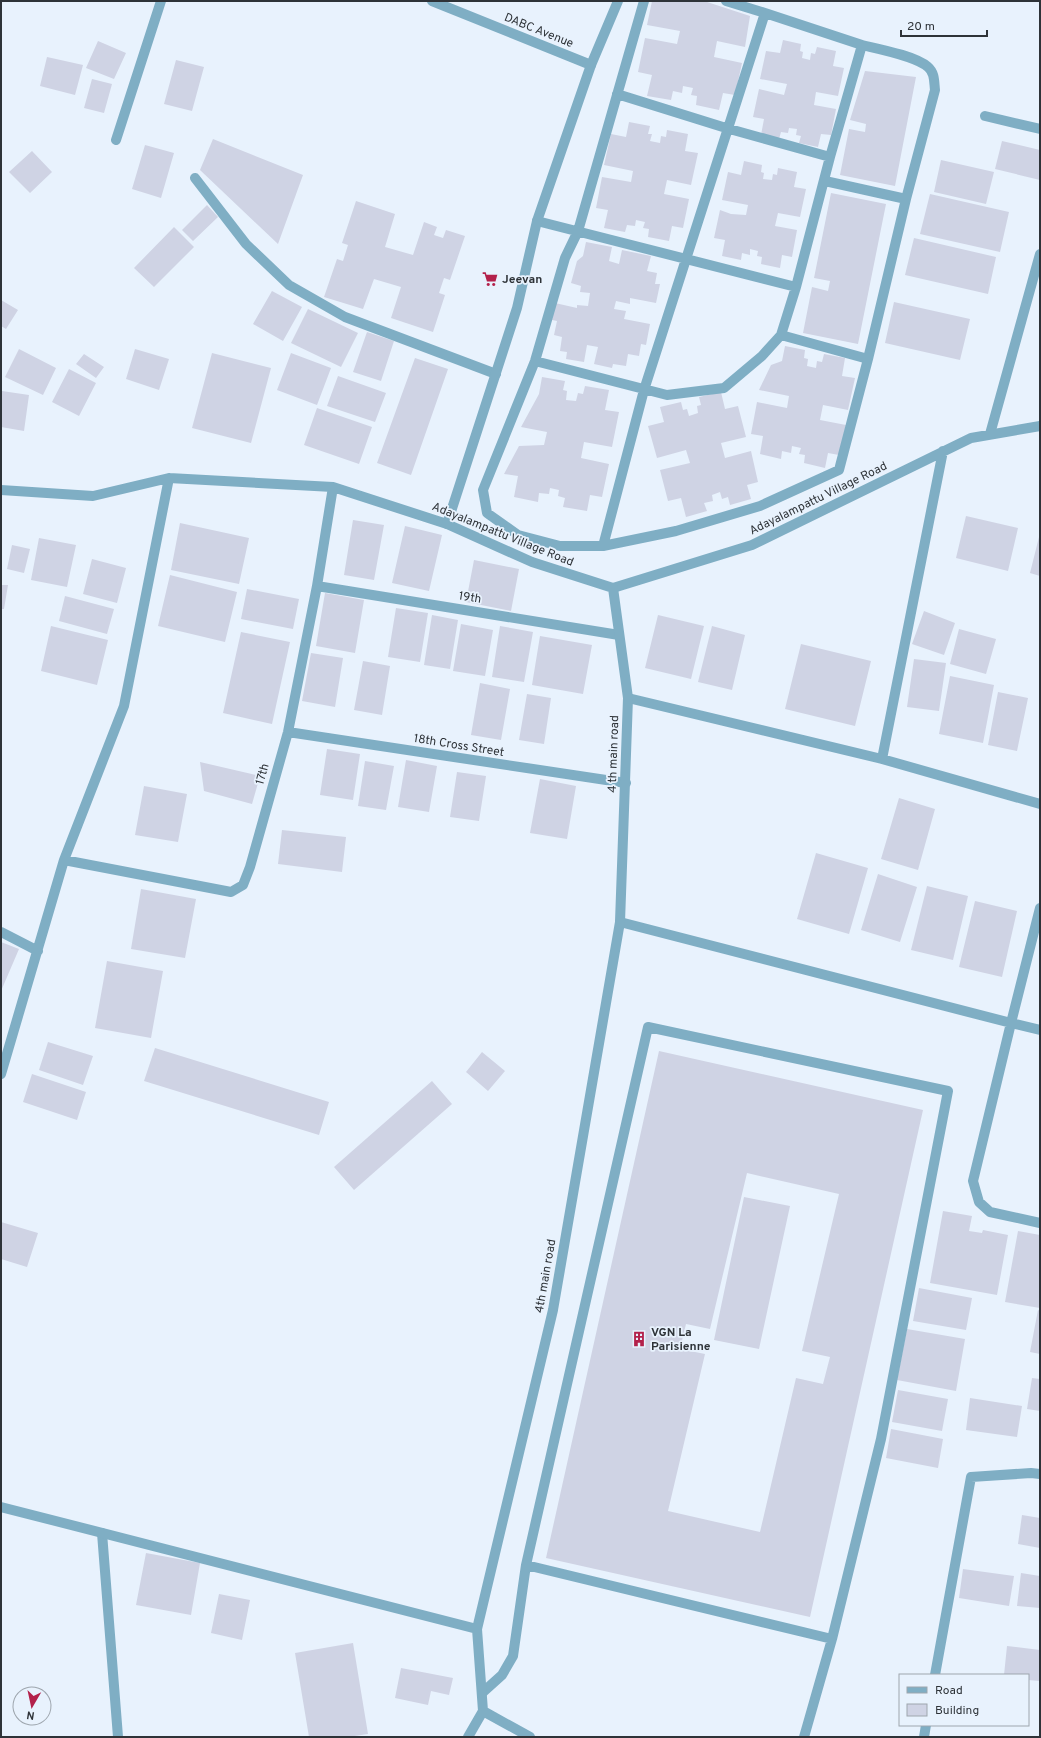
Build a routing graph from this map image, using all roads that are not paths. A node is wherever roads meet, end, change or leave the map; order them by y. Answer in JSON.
{"nodes":[{"id":1,"x":161,"y":1,"type":"edge"},
{"id":2,"x":432,"y":1,"type":"edge"},
{"id":3,"x":618,"y":1,"type":"edge"},
{"id":4,"x":644,"y":1,"type":"edge"},
{"id":5,"x":726,"y":1,"type":"edge"},
{"id":6,"x":765,"y":13,"type":"junction"},
{"id":7,"x":862,"y":45,"type":"junction"},
{"id":8,"x":591,"y":65,"type":"junction"},
{"id":9,"x":617,"y":94,"type":"junction"},
{"id":10,"x":985,"y":116,"type":"dead end"},
{"id":11,"x":726,"y":128,"type":"junction"},
{"id":12,"x":1040,"y":130,"type":"edge"},
{"id":13,"x":116,"y":140,"type":"dead end"},
{"id":14,"x":830,"y":157,"type":"junction"},
{"id":15,"x":195,"y":178,"type":"dead end"},
{"id":16,"x":825,"y":181,"type":"junction"},
{"id":17,"x":906,"y":199,"type":"junction"},
{"id":18,"x":538,"y":221,"type":"junction"},
{"id":19,"x":578,"y":232,"type":"junction"},
{"id":20,"x":1040,"y":254,"type":"edge"},
{"id":21,"x":686,"y":259,"type":"junction"},
{"id":22,"x":796,"y":287,"type":"junction"},
{"id":23,"x":781,"y":335,"type":"junction"},
{"id":24,"x":868,"y":359,"type":"junction"},
{"id":25,"x":535,"y":361,"type":"junction"},
{"id":26,"x":496,"y":374,"type":"junction"},
{"id":27,"x":644,"y":390,"type":"junction"},
{"id":28,"x":1040,"y":426,"type":"edge"},
{"id":29,"x":990,"y":434,"type":"junction"},
{"id":30,"x":943,"y":451,"type":"junction"},
{"id":31,"x":169,"y":478,"type":"junction"},
{"id":32,"x":333,"y":487,"type":"junction"},
{"id":33,"x":1,"y":490,"type":"edge"},
{"id":34,"x":447,"y":524,"type":"junction"},
{"id":35,"x":603,"y":546,"type":"junction"},
{"id":36,"x":317,"y":586,"type":"junction"},
{"id":37,"x":612,"y":588,"type":"junction"},
{"id":38,"x":619,"y":635,"type":"junction"},
{"id":39,"x":628,"y":698,"type":"junction"},
{"id":40,"x":288,"y":732,"type":"junction"},
{"id":41,"x":882,"y":759,"type":"junction"},
{"id":42,"x":626,"y":783,"type":"junction"},
{"id":43,"x":1040,"y":804,"type":"edge"},
{"id":44,"x":64,"y":860,"type":"junction"},
{"id":45,"x":1040,"y":908,"type":"edge"},
{"id":46,"x":620,"y":922,"type":"junction"},
{"id":47,"x":1,"y":932,"type":"edge"},
{"id":48,"x":38,"y":951,"type":"junction"},
{"id":49,"x":1011,"y":1023,"type":"junction"},
{"id":50,"x":1040,"y":1030,"type":"edge"},
{"id":51,"x":1,"y":1074,"type":"edge"},
{"id":52,"x":1040,"y":1223,"type":"edge"},
{"id":53,"x":1040,"y":1474,"type":"edge"},
{"id":54,"x":1,"y":1507,"type":"edge"},
{"id":55,"x":102,"y":1533,"type":"junction"},
{"id":56,"x":526,"y":1566,"type":"junction"},
{"id":57,"x":477,"y":1629,"type":"junction"},
{"id":58,"x":832,"y":1639,"type":"junction"},
{"id":59,"x":935,"y":1674,"type":"edge"},
{"id":60,"x":482,"y":1693,"type":"junction"},
{"id":61,"x":483,"y":1711,"type":"junction"},
{"id":62,"x":926,"y":1726,"type":"edge"},
{"id":63,"x":118,"y":1737,"type":"edge"},
{"id":64,"x":468,"y":1737,"type":"edge"},
{"id":65,"x":530,"y":1737,"type":"edge"},
{"id":66,"x":804,"y":1737,"type":"edge"},
{"id":67,"x":924,"y":1737,"type":"edge"}],
"edges":[{"from":1,"to":13,"type":"street"},
{"from":2,"to":8,"type":"street","name":"DABC Avenue"},
{"from":3,"to":8,"type":"street"},
{"from":4,"to":9,"type":"street"},
{"from":5,"to":6,"type":"street"},
{"from":6,"to":7,"type":"street"},
{"from":6,"to":11,"type":"street"},
{"from":7,"to":14,"type":"street"},
{"from":7,"to":17,"type":"street"},
{"from":8,"to":18,"type":"street"},
{"from":9,"to":11,"type":"street"},
{"from":9,"to":19,"type":"street"},
{"from":10,"to":12,"type":"street"},
{"from":11,"to":14,"type":"street"},
{"from":11,"to":21,"type":"street"},
{"from":14,"to":16,"type":"street"},
{"from":15,"to":26,"type":"street"},
{"from":16,"to":17,"type":"street"},
{"from":16,"to":22,"type":"street"},
{"from":17,"to":24,"type":"street"},
{"from":18,"to":19,"type":"street"},
{"from":18,"to":26,"type":"street"},
{"from":19,"to":21,"type":"street"},
{"from":19,"to":25,"type":"street"},
{"from":20,"to":29,"type":"street"},
{"from":21,"to":22,"type":"street"},
{"from":21,"to":27,"type":"street"},
{"from":22,"to":23,"type":"street"},
{"from":23,"to":24,"type":"street"},
{"from":23,"to":27,"type":"street"},
{"from":24,"to":35,"type":"street"},
{"from":25,"to":27,"type":"street"},
{"from":25,"to":35,"type":"street"},
{"from":26,"to":34,"type":"street"},
{"from":27,"to":35,"type":"street"},
{"from":28,"to":29,"type":"street","name":"Adayalampattu Village Road"},
{"from":29,"to":30,"type":"street","name":"Adayalampattu Village Road"},
{"from":30,"to":37,"type":"street","name":"Adayalampattu Village Road"},
{"from":30,"to":41,"type":"street"},
{"from":31,"to":32,"type":"street","name":"Adayalampattu Village Road"},
{"from":31,"to":33,"type":"street","name":"Adayalampattu Village Road"},
{"from":31,"to":44,"type":"street"},
{"from":32,"to":34,"type":"street","name":"Adayalampattu Village Road"},
{"from":32,"to":36,"type":"street","name":"17th"},
{"from":34,"to":37,"type":"street","name":"Adayalampattu Village Road"},
{"from":36,"to":38,"type":"street","name":"19th"},
{"from":36,"to":40,"type":"street","name":"17th"},
{"from":37,"to":38,"type":"street","name":"4 th main road"},
{"from":38,"to":39,"type":"street","name":"4 th main road"},
{"from":39,"to":41,"type":"street"},
{"from":39,"to":42,"type":"street","name":"4 th main road"},
{"from":40,"to":42,"type":"street","name":"18th Cross Street"},
{"from":40,"to":44,"type":"street","name":"17th"},
{"from":41,"to":43,"type":"street"},
{"from":42,"to":46,"type":"street","name":"4 th main road"},
{"from":44,"to":48,"type":"street"},
{"from":45,"to":49,"type":"street"},
{"from":46,"to":49,"type":"street"},
{"from":46,"to":57,"type":"street","name":"4th main road"},
{"from":47,"to":48,"type":"street"},
{"from":48,"to":51,"type":"street"},
{"from":49,"to":50,"type":"street"},
{"from":49,"to":52,"type":"street"},
{"from":53,"to":59,"type":"street"},
{"from":54,"to":55,"type":"street"},
{"from":55,"to":57,"type":"street"},
{"from":55,"to":63,"type":"street"},
{"from":56,"to":58,"type":"street"},
{"from":56,"to":58,"type":"street"},
{"from":56,"to":60,"type":"street"},
{"from":57,"to":60,"type":"street"},
{"from":58,"to":66,"type":"street"},
{"from":60,"to":61,"type":"street"},
{"from":61,"to":64,"type":"street"},
{"from":61,"to":65,"type":"street"},
{"from":62,"to":67,"type":"street"}]}
